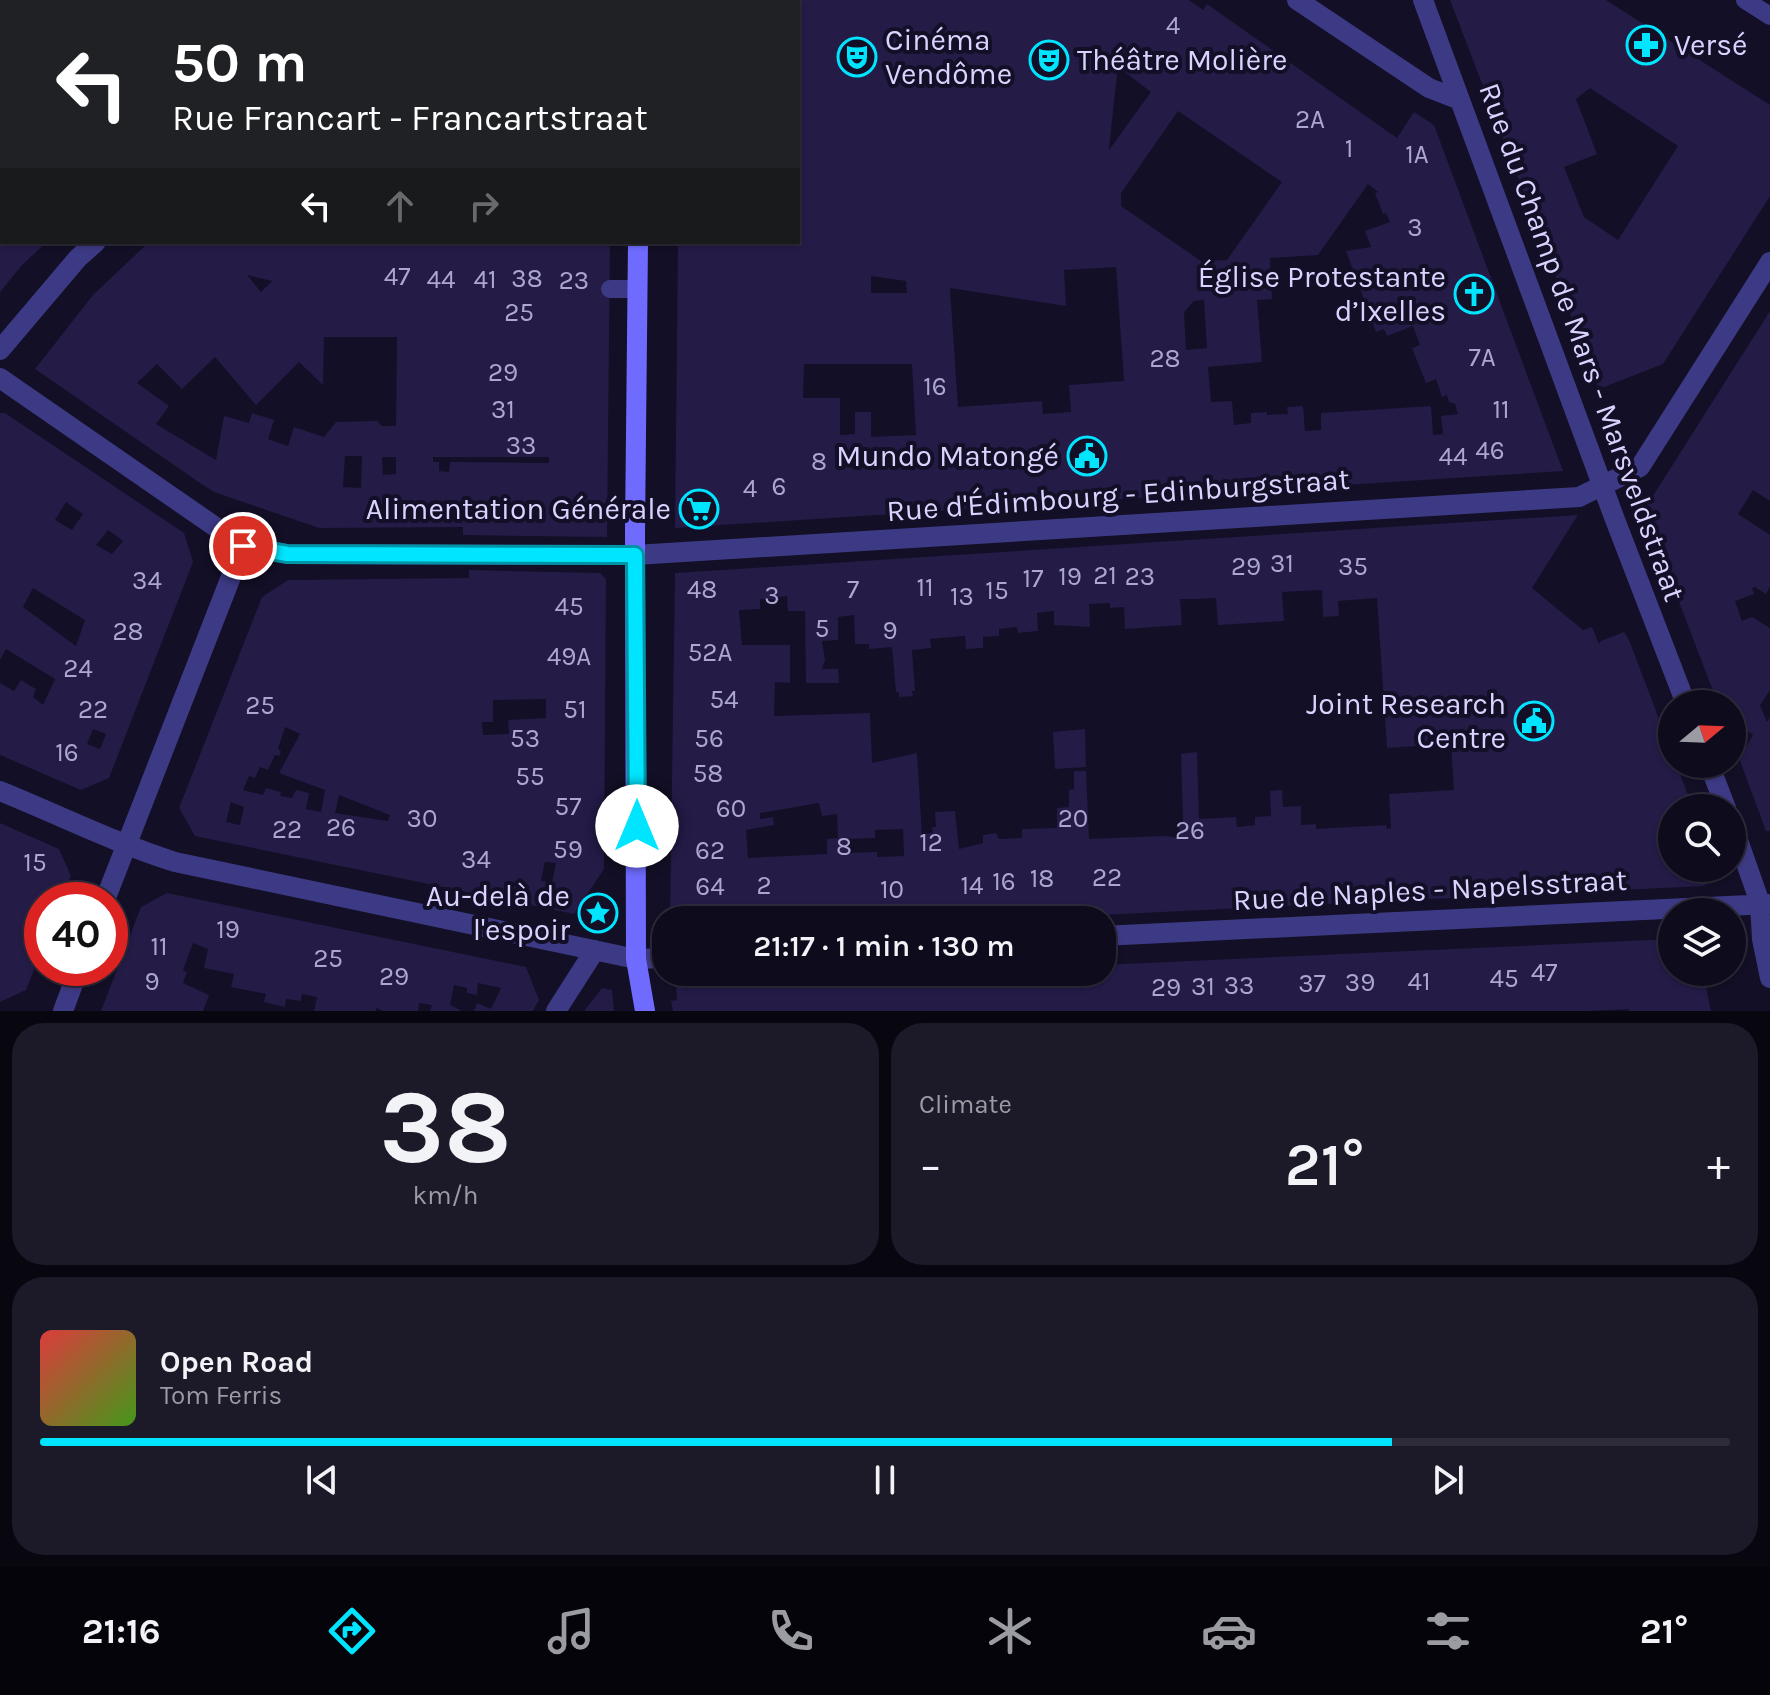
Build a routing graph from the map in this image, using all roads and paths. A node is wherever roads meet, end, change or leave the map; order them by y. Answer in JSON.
{"nodes":[{"id":1,"x":1297,"y":0,"type":"edge"},
{"id":2,"x":1423,"y":0,"type":"edge"},
{"id":3,"x":1745,"y":0,"type":"edge"},
{"id":4,"x":1770,"y":16,"type":"edge"},
{"id":5,"x":1460,"y":100,"type":"junction"},
{"id":6,"x":94,"y":244,"type":"edge"},
{"id":7,"x":638,"y":244,"type":"edge"},
{"id":8,"x":1770,"y":262,"type":"edge"},
{"id":9,"x":610,"y":289,"type":"dead end"},
{"id":10,"x":638,"y":289,"type":"junction"},
{"id":11,"x":0,"y":350,"type":"edge"},
{"id":12,"x":0,"y":378,"type":"edge"},
{"id":13,"x":1603,"y":486,"type":"junction"},
{"id":14,"x":243,"y":546,"type":"junction"},
{"id":15,"x":635,"y":555,"type":"junction"},
{"id":16,"x":1681,"y":690,"type":"edge"},
{"id":17,"x":0,"y":791,"type":"edge"},
{"id":18,"x":126,"y":846,"type":"junction"},
{"id":19,"x":1746,"y":854,"type":"edge"},
{"id":20,"x":112,"y":882,"type":"edge"},
{"id":21,"x":1767,"y":900,"type":"edge"},
{"id":22,"x":1116,"y":935,"type":"edge"},
{"id":23,"x":595,"y":950,"type":"junction"},
{"id":24,"x":652,"y":958,"type":"edge"},
{"id":25,"x":636,"y":959,"type":"junction"},
{"id":26,"x":1770,"y":978,"type":"edge"},
{"id":27,"x":72,"y":986,"type":"edge"},
{"id":28,"x":63,"y":1011,"type":"edge"},
{"id":29,"x":556,"y":1011,"type":"edge"},
{"id":30,"x":645,"y":1011,"type":"edge"}],
"edges":[{"from":1,"to":5,"type":"street"},
{"from":2,"to":5,"type":"street","name":"Rue du Champ de Mars - Marsveldstraat"},
{"from":3,"to":4,"type":"lane"},
{"from":5,"to":13,"type":"street","name":"Rue du Champ de Mars - Marsveldstraat"},
{"from":6,"to":11,"type":"street"},
{"from":7,"to":10,"type":"street"},
{"from":8,"to":13,"type":"street","name":"Rue d'Édimbourg - Edinburgstraat"},
{"from":9,"to":10,"type":"lane"},
{"from":10,"to":15,"type":"street"},
{"from":12,"to":14,"type":"street"},
{"from":13,"to":15,"type":"street","name":"Rue d'Édimbourg - Edinburgstraat"},
{"from":13,"to":16,"type":"street","name":"Rue du Champ de Mars - Marsveldstraat"},
{"from":14,"to":15,"type":"street","name":"Rue d'Édimbourg - Edinburgstraat"},
{"from":14,"to":18,"type":"street"},
{"from":15,"to":25,"type":"street"},
{"from":17,"to":18,"type":"street"},
{"from":18,"to":20,"type":"street"},
{"from":18,"to":23,"type":"street"},
{"from":19,"to":21,"type":"street"},
{"from":21,"to":22,"type":"street","name":"Rue de Naples - Napelsstraat"},
{"from":21,"to":26,"type":"street"},
{"from":23,"to":25,"type":"street"},
{"from":23,"to":29,"type":"street"},
{"from":24,"to":25,"type":"street"},
{"from":25,"to":30,"type":"street"},
{"from":27,"to":28,"type":"street"}]}
